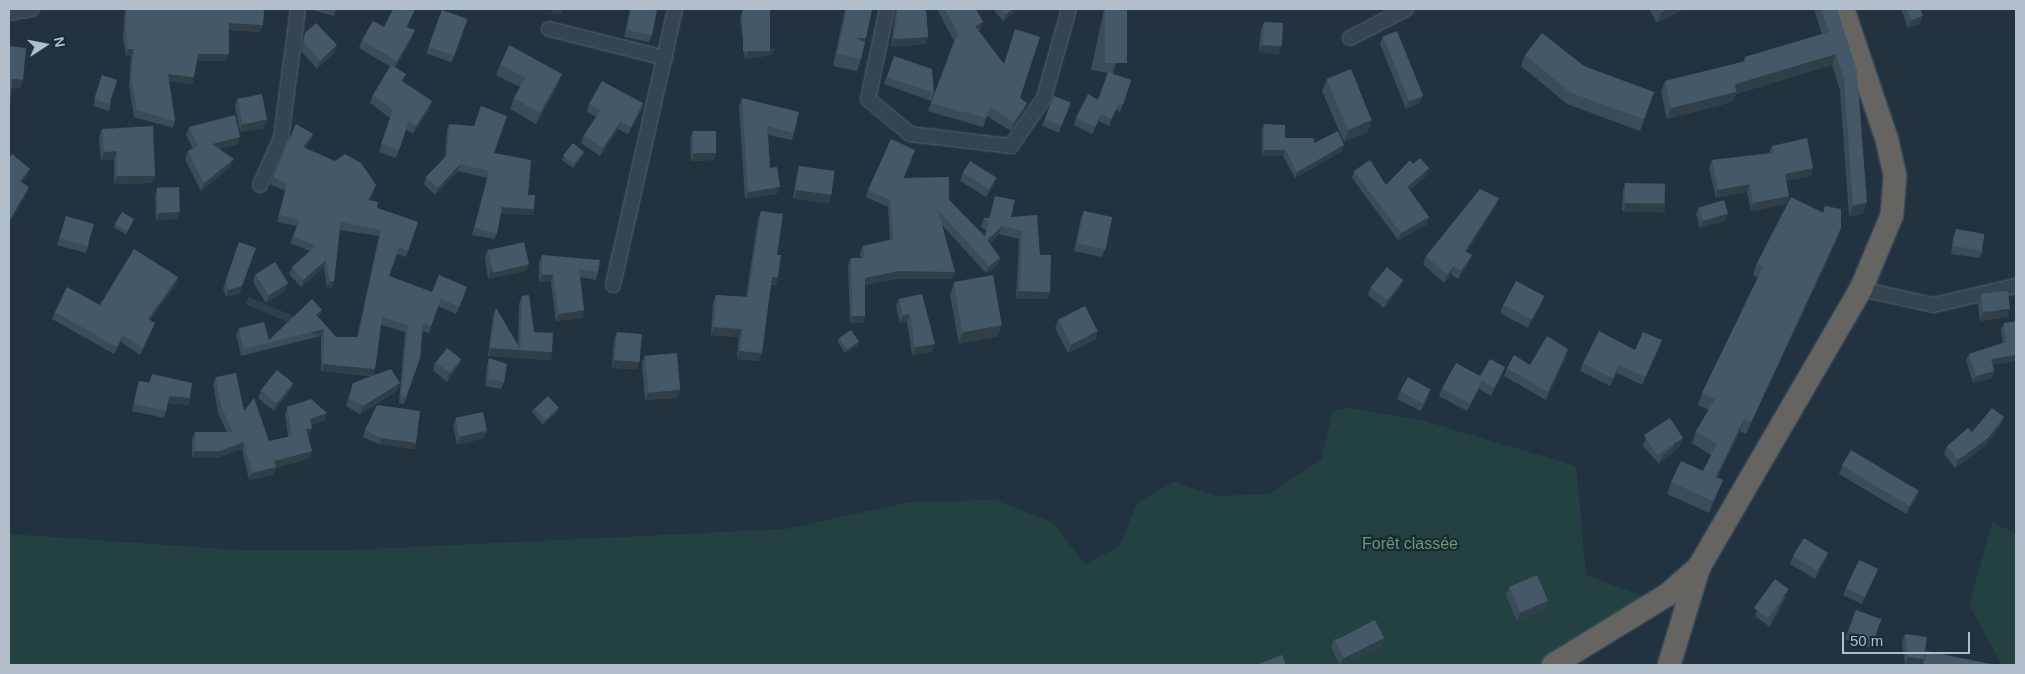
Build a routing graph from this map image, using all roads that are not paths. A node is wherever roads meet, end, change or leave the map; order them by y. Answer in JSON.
{"nodes":[{"id":1,"x":32,"y":9,"type":"edge"},
{"id":2,"x":298,"y":9,"type":"edge"},
{"id":3,"x":675,"y":9,"type":"edge"},
{"id":4,"x":886,"y":9,"type":"edge"},
{"id":5,"x":1070,"y":9,"type":"edge"},
{"id":6,"x":1406,"y":9,"type":"edge"},
{"id":7,"x":1842,"y":9,"type":"edge"},
{"id":8,"x":9,"y":13,"type":"edge"},
{"id":9,"x":549,"y":29,"type":"dead end"},
{"id":10,"x":1350,"y":38,"type":"dead end"},
{"id":11,"x":665,"y":58,"type":"junction"},
{"id":12,"x":260,"y":185,"type":"dead end"},
{"id":13,"x":612,"y":286,"type":"dead end"},
{"id":14,"x":2016,"y":286,"type":"edge"},
{"id":15,"x":1861,"y":289,"type":"junction"},
{"id":16,"x":1699,"y":567,"type":"junction"},
{"id":17,"x":1553,"y":665,"type":"edge"},
{"id":18,"x":1668,"y":665,"type":"edge"}],
"edges":[{"from":1,"to":8,"type":"street"},
{"from":2,"to":12,"type":"street"},
{"from":3,"to":11,"type":"street"},
{"from":4,"to":5,"type":"street"},
{"from":6,"to":10,"type":"street"},
{"from":7,"to":15,"type":"highway"},
{"from":9,"to":11,"type":"street"},
{"from":11,"to":13,"type":"street"},
{"from":14,"to":15,"type":"street"},
{"from":15,"to":16,"type":"highway"},
{"from":16,"to":17,"type":"highway"},
{"from":16,"to":18,"type":"highway"}]}
